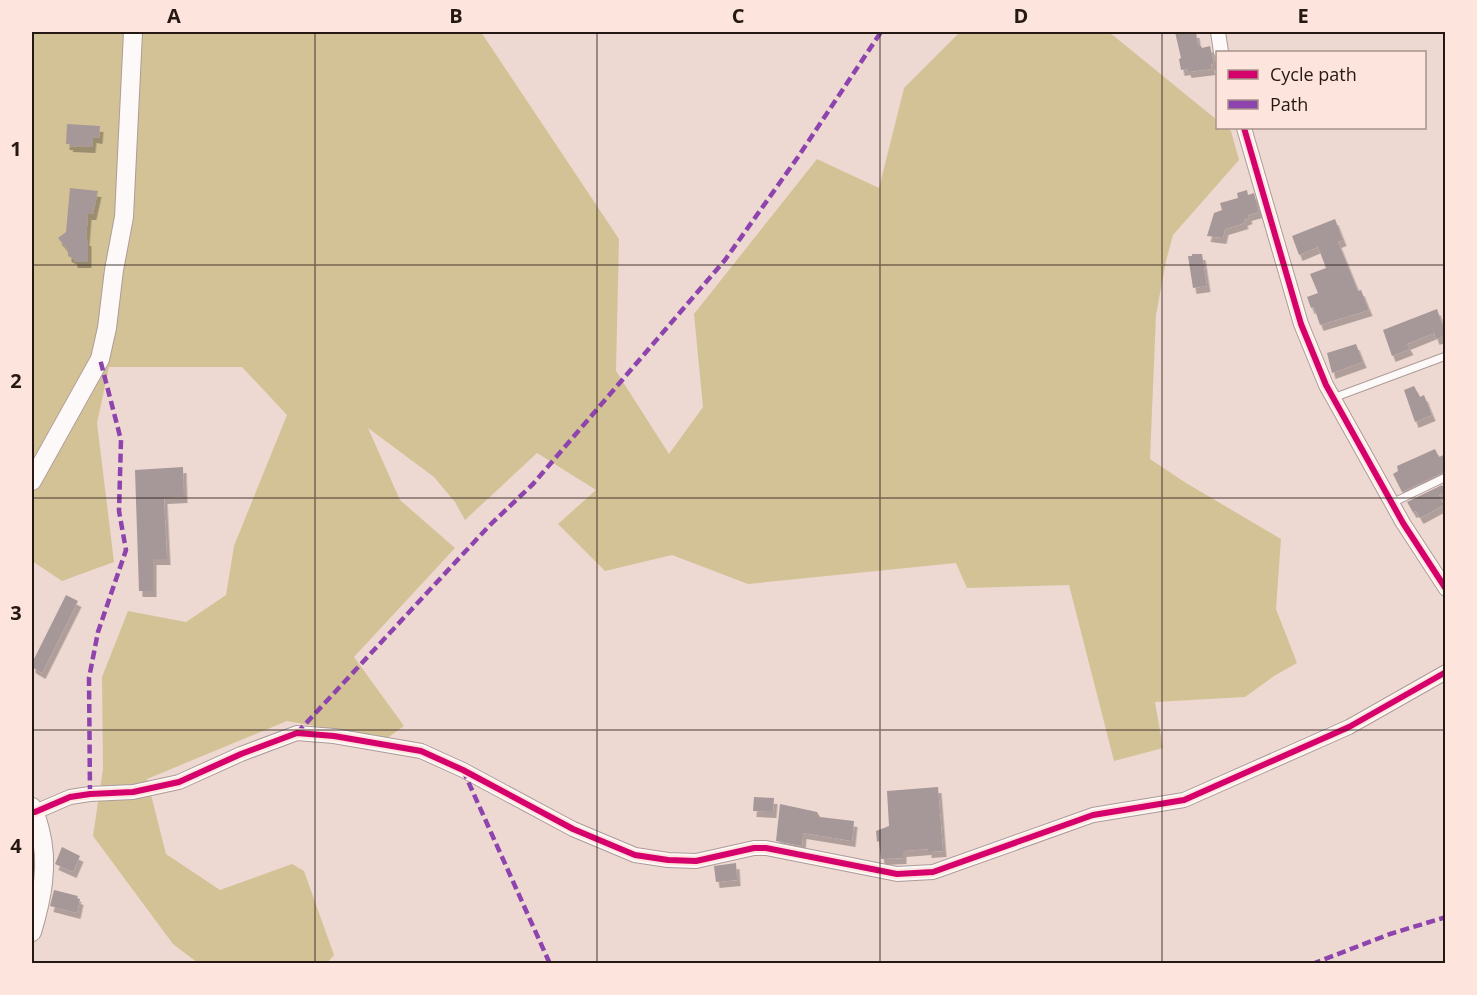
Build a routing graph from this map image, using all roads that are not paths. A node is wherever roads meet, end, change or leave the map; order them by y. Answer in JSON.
{"nodes":[{"id":1,"x":133,"y":32,"type":"edge"},
{"id":2,"x":1218,"y":32,"type":"edge"},
{"id":3,"x":1221,"y":51,"type":"edge"},
{"id":4,"x":1244,"y":129,"type":"edge"},
{"id":5,"x":1446,"y":356,"type":"edge"},
{"id":6,"x":1333,"y":398,"type":"junction"},
{"id":7,"x":1446,"y":477,"type":"edge"},
{"id":8,"x":32,"y":481,"type":"edge"},
{"id":9,"x":1392,"y":503,"type":"junction"},
{"id":10,"x":1446,"y":589,"type":"edge"},
{"id":11,"x":1446,"y":672,"type":"edge"},
{"id":12,"x":33,"y":810,"type":"edge"},
{"id":13,"x":38,"y":874,"type":"edge"},
{"id":14,"x":32,"y":932,"type":"edge"}],
"edges":[{"from":1,"to":8,"type":"street"},
{"from":2,"to":3,"type":"street"},
{"from":4,"to":6,"type":"street"},
{"from":5,"to":6,"type":"lane"},
{"from":6,"to":9,"type":"street"},
{"from":7,"to":9,"type":"lane"},
{"from":9,"to":10,"type":"street"},
{"from":11,"to":12,"type":"street"},
{"from":12,"to":13,"type":"street"},
{"from":13,"to":14,"type":"street"}]}
